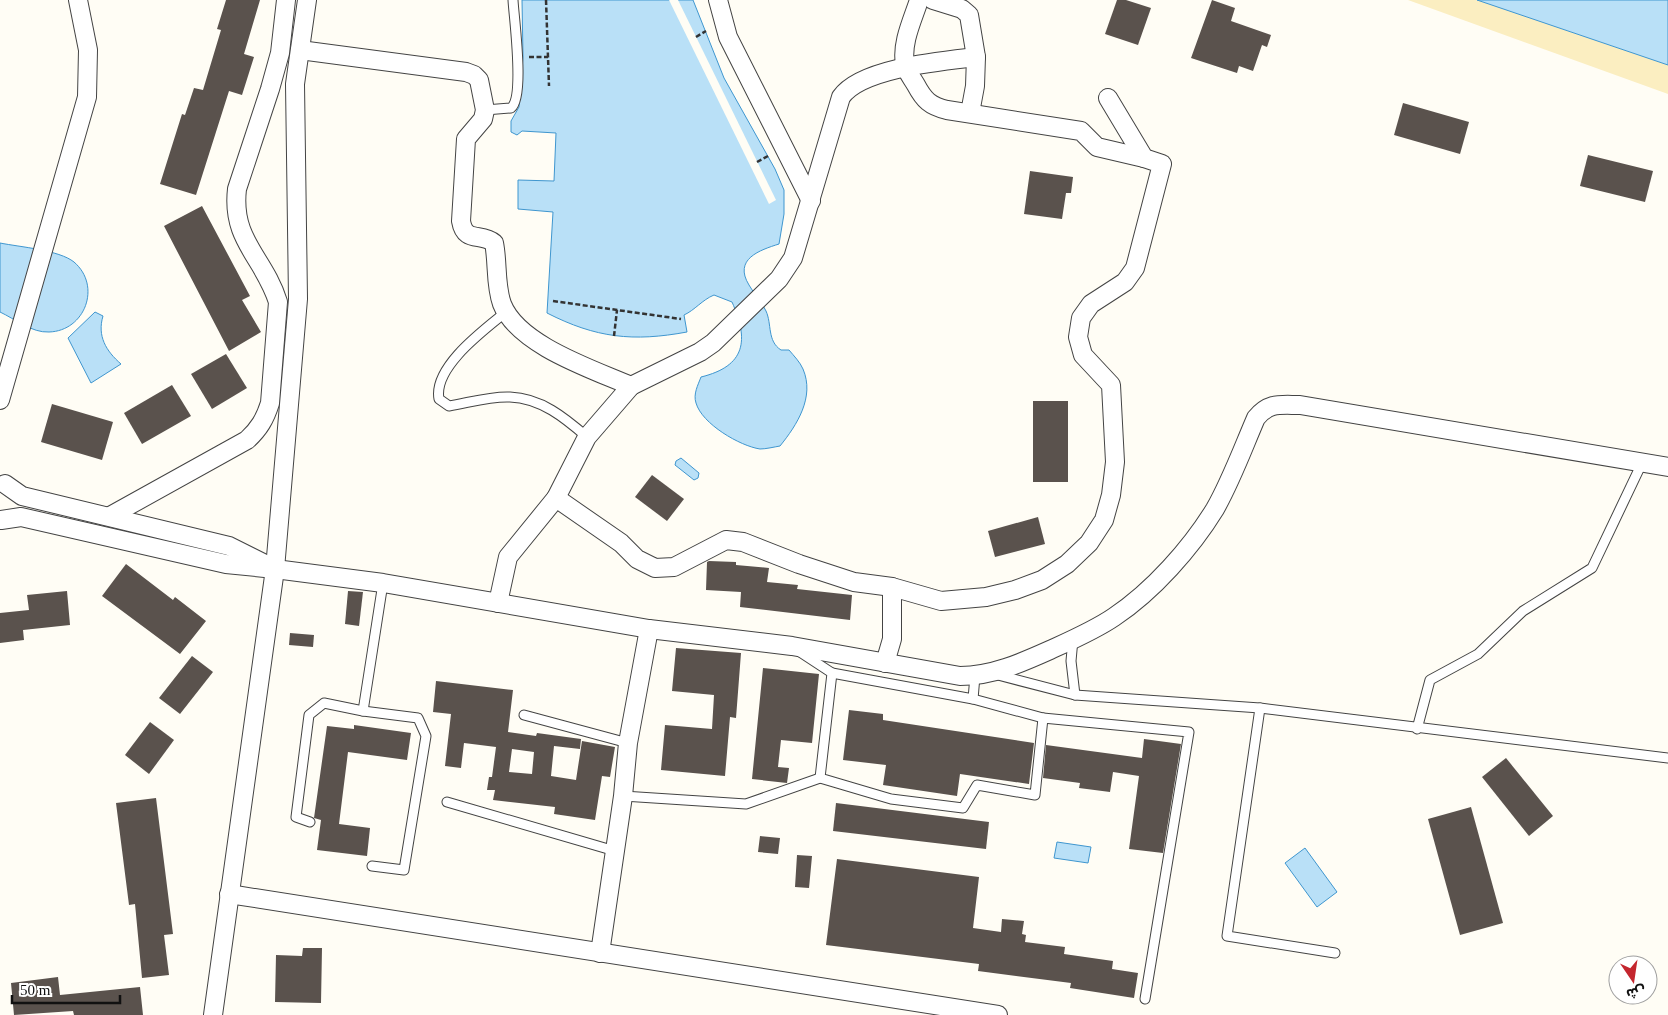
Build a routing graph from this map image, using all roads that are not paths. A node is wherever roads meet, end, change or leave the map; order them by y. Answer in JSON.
{"nodes":[{"id":1,"x":78,"y":0,"type":"edge"},
{"id":2,"x":286,"y":0,"type":"edge"},
{"id":3,"x":307,"y":0,"type":"edge"},
{"id":4,"x":513,"y":0,"type":"edge"},
{"id":5,"x":718,"y":0,"type":"edge"},
{"id":6,"x":919,"y":0,"type":"edge"},
{"id":7,"x":933,"y":0,"type":"edge"},
{"id":8,"x":300,"y":50,"type":"junction"},
{"id":9,"x":976,"y":57,"type":"junction"},
{"id":10,"x":905,"y":66,"type":"junction"},
{"id":11,"x":1108,"y":98,"type":"dead end"},
{"id":12,"x":485,"y":110,"type":"junction"},
{"id":13,"x":970,"y":113,"type":"junction"},
{"id":14,"x":1144,"y":158,"type":"junction"},
{"id":15,"x":810,"y":201,"type":"junction"},
{"id":16,"x":506,"y":312,"type":"junction"},
{"id":17,"x":631,"y":386,"type":"junction"},
{"id":18,"x":0,"y":400,"type":"edge"},
{"id":19,"x":587,"y":437,"type":"junction"},
{"id":20,"x":1642,"y":463,"type":"junction"},
{"id":21,"x":1668,"y":467,"type":"edge"},
{"id":22,"x":2,"y":482,"type":"edge"},
{"id":23,"x":556,"y":498,"type":"junction"},
{"id":24,"x":110,"y":516,"type":"junction"},
{"id":25,"x":1,"y":520,"type":"edge"},
{"id":26,"x":275,"y":568,"type":"junction"},
{"id":27,"x":383,"y":583,"type":"junction"},
{"id":28,"x":892,"y":587,"type":"junction"},
{"id":29,"x":498,"y":603,"type":"junction"},
{"id":30,"x":650,"y":629,"type":"junction"},
{"id":31,"x":1073,"y":639,"type":"junction"},
{"id":32,"x":792,"y":646,"type":"junction"},
{"id":33,"x":885,"y":663,"type":"junction"},
{"id":34,"x":832,"y":673,"type":"junction"},
{"id":35,"x":982,"y":674,"type":"junction"},
{"id":36,"x":1075,"y":695,"type":"junction"},
{"id":37,"x":973,"y":698,"type":"junction"},
{"id":38,"x":1260,"y":708,"type":"junction"},
{"id":39,"x":363,"y":712,"type":"junction"},
{"id":40,"x":524,"y":715,"type":"dead end"},
{"id":41,"x":1043,"y":718,"type":"junction"},
{"id":42,"x":1417,"y":729,"type":"junction"},
{"id":43,"x":628,"y":743,"type":"junction"},
{"id":44,"x":1668,"y":758,"type":"edge"},
{"id":45,"x":820,"y":778,"type":"junction"},
{"id":46,"x":623,"y":796,"type":"junction"},
{"id":47,"x":447,"y":802,"type":"dead end"},
{"id":48,"x":310,"y":822,"type":"dead end"},
{"id":49,"x":616,"y":852,"type":"junction"},
{"id":50,"x":372,"y":866,"type":"dead end"},
{"id":51,"x":229,"y":894,"type":"junction"},
{"id":52,"x":600,"y":953,"type":"junction"},
{"id":53,"x":1335,"y":953,"type":"dead end"},
{"id":54,"x":1145,"y":999,"type":"dead end"},
{"id":55,"x":213,"y":1015,"type":"edge"},
{"id":56,"x":998,"y":1015,"type":"edge"}],
"edges":[{"from":1,"to":18,"type":"street"},
{"from":2,"to":24,"type":"street"},
{"from":3,"to":8,"type":"street"},
{"from":4,"to":12,"type":"lane"},
{"from":5,"to":15,"type":"street"},
{"from":6,"to":10,"type":"street"},
{"from":7,"to":9,"type":"street"},
{"from":8,"to":12,"type":"street"},
{"from":8,"to":26,"type":"street"},
{"from":9,"to":10,"type":"street"},
{"from":9,"to":13,"type":"street"},
{"from":10,"to":13,"type":"street"},
{"from":10,"to":15,"type":"street"},
{"from":11,"to":14,"type":"street"},
{"from":12,"to":16,"type":"street"},
{"from":13,"to":14,"type":"street"},
{"from":14,"to":28,"type":"street"},
{"from":15,"to":17,"type":"street"},
{"from":16,"to":17,"type":"street"},
{"from":16,"to":19,"type":"lane"},
{"from":17,"to":19,"type":"street"},
{"from":19,"to":23,"type":"street"},
{"from":20,"to":21,"type":"street"},
{"from":20,"to":31,"type":"street"},
{"from":20,"to":42,"type":"lane"},
{"from":22,"to":24,"type":"street"},
{"from":22,"to":25,"type":"street"},
{"from":23,"to":28,"type":"street"},
{"from":23,"to":29,"type":"street"},
{"from":24,"to":26,"type":"street"},
{"from":25,"to":26,"type":"street"},
{"from":26,"to":27,"type":"street"},
{"from":26,"to":51,"type":"street"},
{"from":27,"to":29,"type":"street"},
{"from":27,"to":39,"type":"lane"},
{"from":28,"to":33,"type":"street"},
{"from":29,"to":30,"type":"street"},
{"from":30,"to":32,"type":"street"},
{"from":30,"to":43,"type":"street"},
{"from":31,"to":35,"type":"street"},
{"from":31,"to":36,"type":"lane"},
{"from":32,"to":33,"type":"street"},
{"from":32,"to":34,"type":"lane"},
{"from":33,"to":35,"type":"street"},
{"from":34,"to":37,"type":"lane"},
{"from":34,"to":45,"type":"lane"},
{"from":35,"to":36,"type":"lane"},
{"from":35,"to":37,"type":"lane"},
{"from":36,"to":38,"type":"lane"},
{"from":37,"to":41,"type":"lane"},
{"from":38,"to":42,"type":"lane"},
{"from":38,"to":53,"type":"lane"},
{"from":39,"to":48,"type":"lane"},
{"from":39,"to":50,"type":"lane"},
{"from":40,"to":43,"type":"lane"},
{"from":41,"to":45,"type":"lane"},
{"from":41,"to":54,"type":"lane"},
{"from":42,"to":44,"type":"lane"},
{"from":43,"to":46,"type":"street"},
{"from":45,"to":46,"type":"lane"},
{"from":46,"to":49,"type":"street"},
{"from":47,"to":49,"type":"lane"},
{"from":49,"to":52,"type":"street"},
{"from":51,"to":52,"type":"street"},
{"from":51,"to":55,"type":"street"},
{"from":52,"to":56,"type":"street"}]}
